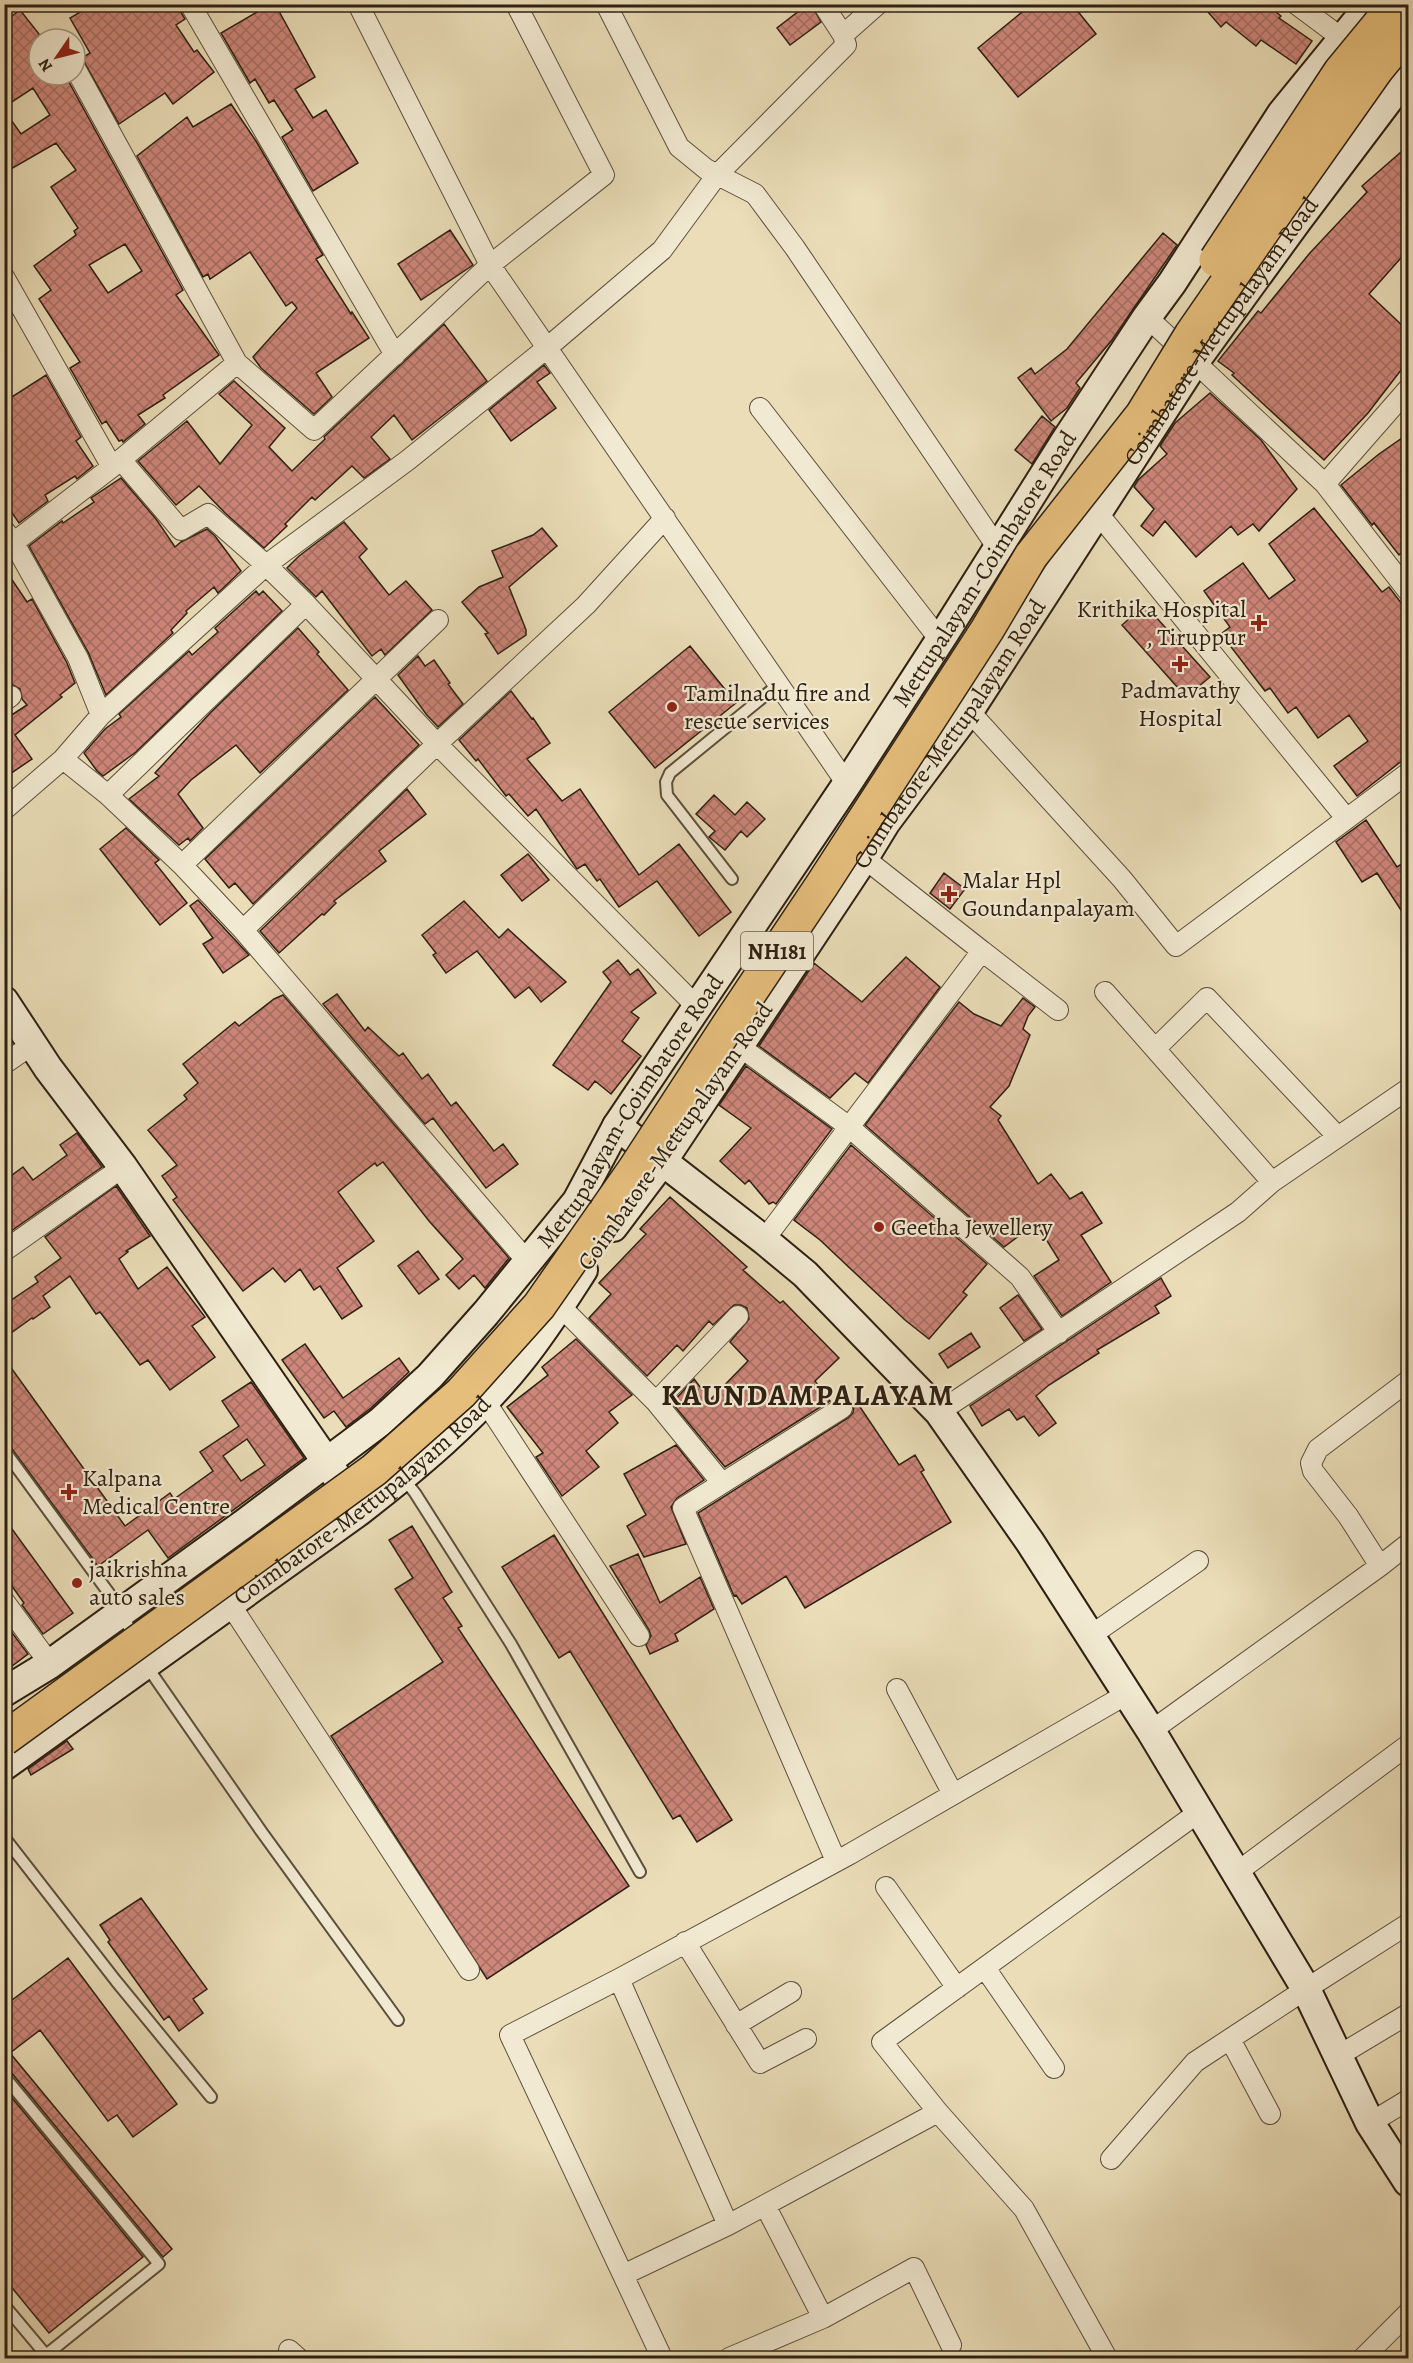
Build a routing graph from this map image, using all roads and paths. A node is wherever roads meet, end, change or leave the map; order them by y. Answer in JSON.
{"nodes":[{"id":1,"x":190,"y":4,"type":"edge"},
{"id":2,"x":357,"y":4,"type":"edge"},
{"id":3,"x":516,"y":4,"type":"edge"},
{"id":4,"x":606,"y":4,"type":"edge"},
{"id":5,"x":823,"y":4,"type":"edge"},
{"id":6,"x":879,"y":4,"type":"edge"},
{"id":7,"x":1296,"y":4,"type":"edge"},
{"id":8,"x":1371,"y":4,"type":"edge"},
{"id":9,"x":1396,"y":4,"type":"edge"},
{"id":10,"x":1408,"y":31,"type":"edge"},
{"id":11,"x":843,"y":35,"type":"junction"},
{"id":12,"x":1343,"y":39,"type":"junction"},
{"id":13,"x":1408,"y":74,"type":"edge"},
{"id":14,"x":85,"y":87,"type":"edge"},
{"id":15,"x":717,"y":174,"type":"junction"},
{"id":16,"x":490,"y":265,"type":"junction"},
{"id":17,"x":4,"y":278,"type":"edge"},
{"id":18,"x":1147,"y":317,"type":"junction"},
{"id":19,"x":548,"y":347,"type":"junction"},
{"id":20,"x":395,"y":355,"type":"junction"},
{"id":21,"x":1196,"y":360,"type":"junction"},
{"id":22,"x":237,"y":363,"type":"junction"},
{"id":23,"x":1408,"y":389,"type":"edge"},
{"id":24,"x":760,"y":408,"type":"dead end"},
{"id":25,"x":117,"y":464,"type":"junction"},
{"id":26,"x":1325,"y":484,"type":"junction"},
{"id":27,"x":1096,"y":511,"type":"junction"},
{"id":28,"x":665,"y":518,"type":"junction"},
{"id":29,"x":8,"y":541,"type":"edge"},
{"id":30,"x":997,"y":547,"type":"junction"},
{"id":31,"x":266,"y":565,"type":"junction"},
{"id":32,"x":1408,"y":591,"type":"edge"},
{"id":33,"x":306,"y":604,"type":"junction"},
{"id":34,"x":438,"y":620,"type":"dead end"},
{"id":35,"x":940,"y":640,"type":"junction"},
{"id":36,"x":376,"y":680,"type":"junction"},
{"id":37,"x":779,"y":684,"type":"junction"},
{"id":38,"x":969,"y":711,"type":"junction"},
{"id":39,"x":101,"y":715,"type":"junction"},
{"id":40,"x":436,"y":744,"type":"junction"},
{"id":41,"x":63,"y":759,"type":"junction"},
{"id":42,"x":1406,"y":781,"type":"edge"},
{"id":43,"x":847,"y":784,"type":"junction"},
{"id":44,"x":108,"y":795,"type":"junction"},
{"id":45,"x":4,"y":810,"type":"edge"},
{"id":46,"x":1346,"y":818,"type":"junction"},
{"id":47,"x":864,"y":858,"type":"junction"},
{"id":48,"x":182,"y":865,"type":"junction"},
{"id":49,"x":732,"y":879,"type":"dead end"},
{"id":50,"x":243,"y":930,"type":"junction"},
{"id":51,"x":982,"y":951,"type":"junction"},
{"id":52,"x":1105,"y":992,"type":"dead end"},
{"id":53,"x":4,"y":1001,"type":"edge"},
{"id":54,"x":698,"y":1008,"type":"junction"},
{"id":55,"x":1058,"y":1010,"type":"dead end"},
{"id":56,"x":33,"y":1044,"type":"junction"},
{"id":57,"x":739,"y":1046,"type":"junction"},
{"id":58,"x":1155,"y":1049,"type":"junction"},
{"id":59,"x":4,"y":1064,"type":"edge"},
{"id":60,"x":1408,"y":1089,"type":"edge"},
{"id":61,"x":617,"y":1126,"type":"junction"},
{"id":62,"x":848,"y":1126,"type":"junction"},
{"id":63,"x":1338,"y":1137,"type":"junction"},
{"id":64,"x":662,"y":1162,"type":"junction"},
{"id":65,"x":123,"y":1167,"type":"junction"},
{"id":66,"x":1272,"y":1182,"type":"junction"},
{"id":67,"x":764,"y":1240,"type":"junction"},
{"id":68,"x":4,"y":1251,"type":"edge"},
{"id":69,"x":527,"y":1261,"type":"junction"},
{"id":70,"x":560,"y":1306,"type":"junction"},
{"id":71,"x":738,"y":1316,"type":"dead end"},
{"id":72,"x":1059,"y":1333,"type":"junction"},
{"id":73,"x":1408,"y":1381,"type":"edge"},
{"id":74,"x":485,"y":1401,"type":"junction"},
{"id":75,"x":656,"y":1402,"type":"junction"},
{"id":76,"x":842,"y":1408,"type":"dead end"},
{"id":77,"x":939,"y":1412,"type":"junction"},
{"id":78,"x":4,"y":1450,"type":"edge"},
{"id":79,"x":328,"y":1462,"type":"junction"},
{"id":80,"x":403,"y":1478,"type":"junction"},
{"id":81,"x":722,"y":1483,"type":"junction"},
{"id":82,"x":358,"y":1512,"type":"junction"},
{"id":83,"x":1408,"y":1544,"type":"edge"},
{"id":84,"x":1198,"y":1561,"type":"dead end"},
{"id":85,"x":1380,"y":1566,"type":"junction"},
{"id":86,"x":4,"y":1601,"type":"edge"},
{"id":87,"x":230,"y":1604,"type":"junction"},
{"id":88,"x":122,"y":1611,"type":"junction"},
{"id":89,"x":639,"y":1636,"type":"dead end"},
{"id":90,"x":1090,"y":1636,"type":"junction"},
{"id":91,"x":50,"y":1664,"type":"junction"},
{"id":92,"x":145,"y":1664,"type":"junction"},
{"id":93,"x":897,"y":1689,"type":"dead end"},
{"id":94,"x":4,"y":1692,"type":"edge"},
{"id":95,"x":1127,"y":1694,"type":"junction"},
{"id":96,"x":4,"y":1711,"type":"edge"},
{"id":97,"x":1151,"y":1731,"type":"junction"},
{"id":98,"x":4,"y":1739,"type":"edge"},
{"id":99,"x":1408,"y":1745,"type":"edge"},
{"id":100,"x":4,"y":1766,"type":"edge"},
{"id":101,"x":953,"y":1794,"type":"junction"},
{"id":102,"x":1199,"y":1812,"type":"junction"},
{"id":103,"x":4,"y":1837,"type":"edge"},
{"id":104,"x":836,"y":1862,"type":"junction"},
{"id":105,"x":640,"y":1872,"type":"dead end"},
{"id":106,"x":1236,"y":1873,"type":"junction"},
{"id":107,"x":886,"y":1887,"type":"dead end"},
{"id":108,"x":1408,"y":1924,"type":"edge"},
{"id":109,"x":685,"y":1942,"type":"junction"},
{"id":110,"x":985,"y":1968,"type":"junction"},
{"id":111,"x":469,"y":1970,"type":"dead end"},
{"id":112,"x":619,"y":1979,"type":"junction"},
{"id":113,"x":957,"y":1988,"type":"junction"},
{"id":114,"x":1306,"y":1989,"type":"junction"},
{"id":115,"x":791,"y":1992,"type":"dead end"},
{"id":116,"x":1408,"y":2014,"type":"edge"},
{"id":117,"x":398,"y":2020,"type":"dead end"},
{"id":118,"x":736,"y":2025,"type":"junction"},
{"id":119,"x":806,"y":2039,"type":"dead end"},
{"id":120,"x":1230,"y":2039,"type":"junction"},
{"id":121,"x":1338,"y":2056,"type":"junction"},
{"id":122,"x":1054,"y":2068,"type":"dead end"},
{"id":123,"x":4,"y":2076,"type":"edge"},
{"id":124,"x":211,"y":2097,"type":"dead end"},
{"id":125,"x":1408,"y":2100,"type":"edge"},
{"id":126,"x":938,"y":2112,"type":"junction"},
{"id":127,"x":1270,"y":2114,"type":"dead end"},
{"id":128,"x":1370,"y":2123,"type":"junction"},
{"id":129,"x":1112,"y":2159,"type":"dead end"},
{"id":130,"x":1408,"y":2182,"type":"edge"},
{"id":131,"x":765,"y":2205,"type":"junction"},
{"id":132,"x":728,"y":2225,"type":"junction"},
{"id":133,"x":622,"y":2275,"type":"junction"},
{"id":134,"x":4,"y":2305,"type":"edge"},
{"id":135,"x":1408,"y":2313,"type":"edge"},
{"id":136,"x":824,"y":2318,"type":"junction"},
{"id":137,"x":951,"y":2345,"type":"dead end"},
{"id":138,"x":662,"y":2358,"type":"edge"},
{"id":139,"x":729,"y":2358,"type":"edge"},
{"id":140,"x":1107,"y":2358,"type":"edge"},
{"id":141,"x":1363,"y":2358,"type":"edge"}],
"edges":[{"from":1,"to":20,"type":"street"},
{"from":2,"to":16,"type":"street"},
{"from":3,"to":16,"type":"street"},
{"from":4,"to":15,"type":"street"},
{"from":5,"to":11,"type":"street"},
{"from":6,"to":11,"type":"street"},
{"from":7,"to":12,"type":"street"},
{"from":8,"to":12,"type":"main road","name":"Mettupalayam-Coimbatore Road"},
{"from":9,"to":96,"type":"highway","number":"NH181","bridge":true},
{"from":10,"to":98,"type":"highway","number":"NH181","bridge":true},
{"from":11,"to":15,"type":"street"},
{"from":12,"to":18,"type":"main road","name":"Mettupalayam-Coimbatore Road"},
{"from":13,"to":21,"type":"main road","name":"Coimbatore-Mettupalayam Road"},
{"from":14,"to":22,"type":"street"},
{"from":15,"to":19,"type":"street"},
{"from":15,"to":30,"type":"street"},
{"from":16,"to":19,"type":"street"},
{"from":16,"to":20,"type":"street"},
{"from":17,"to":25,"type":"street"},
{"from":18,"to":21,"type":"street"},
{"from":18,"to":30,"type":"main road","name":"Mettupalayam-Coimbatore Road"},
{"from":19,"to":28,"type":"street"},
{"from":19,"to":31,"type":"street"},
{"from":20,"to":22,"type":"street"},
{"from":21,"to":26,"type":"street"},
{"from":21,"to":27,"type":"main road","name":"Coimbatore-Mettupalayam Road"},
{"from":22,"to":25,"type":"street"},
{"from":23,"to":26,"type":"street"},
{"from":24,"to":35,"type":"street"},
{"from":25,"to":29,"type":"street"},
{"from":25,"to":31,"type":"street"},
{"from":26,"to":32,"type":"street"},
{"from":27,"to":38,"type":"main road","name":"Coimbatore-Mettupalayam Road"},
{"from":27,"to":46,"type":"street"},
{"from":28,"to":37,"type":"street"},
{"from":28,"to":40,"type":"street"},
{"from":29,"to":39,"type":"street"},
{"from":30,"to":35,"type":"main road","name":"Mettupalayam-Coimbatore Road"},
{"from":31,"to":33,"type":"street"},
{"from":31,"to":39,"type":"street"},
{"from":33,"to":36,"type":"street"},
{"from":33,"to":44,"type":"street"},
{"from":34,"to":36,"type":"street"},
{"from":35,"to":43,"type":"main road","name":"Mettupalayam-Coimbatore Road"},
{"from":36,"to":40,"type":"street"},
{"from":36,"to":48,"type":"street"},
{"from":37,"to":43,"type":"street"},
{"from":37,"to":49,"type":"lane"},
{"from":38,"to":46,"type":"street"},
{"from":38,"to":47,"type":"main road","name":"Coimbatore-Mettupalayam Road"},
{"from":39,"to":41,"type":"street"},
{"from":40,"to":50,"type":"street"},
{"from":40,"to":54,"type":"street"},
{"from":41,"to":44,"type":"street"},
{"from":41,"to":45,"type":"street"},
{"from":42,"to":46,"type":"street"},
{"from":43,"to":54,"type":"main road","name":"Mettupalayam-Coimbatore Road"},
{"from":44,"to":48,"type":"street"},
{"from":47,"to":51,"type":"street"},
{"from":47,"to":57,"type":"main road","name":"Coimbatore-Mettupalayam Road"},
{"from":48,"to":50,"type":"street"},
{"from":50,"to":69,"type":"street"},
{"from":51,"to":55,"type":"street"},
{"from":51,"to":62,"type":"street"},
{"from":52,"to":58,"type":"street"},
{"from":53,"to":56,"type":"main road"},
{"from":54,"to":61,"type":"main road","name":"Mettupalayam-Coimbatore Road"},
{"from":56,"to":59,"type":"street"},
{"from":56,"to":65,"type":"main road"},
{"from":57,"to":62,"type":"street"},
{"from":57,"to":64,"type":"main road","name":"Coimbatore-Mettupalayam Road"},
{"from":58,"to":63,"type":"street"},
{"from":58,"to":66,"type":"street"},
{"from":60,"to":63,"type":"street"},
{"from":61,"to":64,"type":"main road"},
{"from":61,"to":69,"type":"main road","name":"Mettupalayam-Coimbatore Road"},
{"from":62,"to":67,"type":"street"},
{"from":62,"to":72,"type":"street"},
{"from":63,"to":66,"type":"street"},
{"from":64,"to":67,"type":"main road"},
{"from":64,"to":70,"type":"main road","name":"Coimbatore-Mettupalayam Road"},
{"from":65,"to":68,"type":"street"},
{"from":65,"to":79,"type":"main road"},
{"from":66,"to":72,"type":"street"},
{"from":67,"to":77,"type":"main road"},
{"from":69,"to":79,"type":"main road","name":"Mettupalayam-Coimbatore Road"},
{"from":70,"to":74,"type":"main road","name":"Coimbatore-Mettupalayam Road"},
{"from":70,"to":75,"type":"street"},
{"from":71,"to":75,"type":"street"},
{"from":72,"to":77,"type":"street"},
{"from":73,"to":85,"type":"street"},
{"from":74,"to":80,"type":"main road","name":"Coimbatore-Mettupalayam Road"},
{"from":74,"to":89,"type":"street"},
{"from":75,"to":81,"type":"street"},
{"from":76,"to":81,"type":"street"},
{"from":77,"to":90,"type":"main road"},
{"from":78,"to":88,"type":"lane"},
{"from":79,"to":82,"type":"main road"},
{"from":79,"to":88,"type":"main road","name":"Mettupalayam-Coimbatore Road"},
{"from":80,"to":82,"type":"main road","name":"Coimbatore-Mettupalayam Road"},
{"from":80,"to":105,"type":"lane"},
{"from":81,"to":104,"type":"street"},
{"from":82,"to":87,"type":"main road","name":"Coimbatore-Mettupalayam Road"},
{"from":83,"to":85,"type":"street"},
{"from":84,"to":90,"type":"street"},
{"from":85,"to":97,"type":"street"},
{"from":86,"to":91,"type":"street"},
{"from":87,"to":92,"type":"main road","name":"Coimbatore-Mettupalayam Road"},
{"from":87,"to":111,"type":"street"},
{"from":88,"to":91,"type":"main road","name":"Mettupalayam-Coimbatore Road"},
{"from":88,"to":92,"type":"lane"},
{"from":90,"to":95,"type":"main road"},
{"from":91,"to":94,"type":"main road","name":"Mettupalayam-Coimbatore Road"},
{"from":92,"to":100,"type":"main road","name":"Coimbatore-Mettupalayam Road"},
{"from":92,"to":117,"type":"lane"},
{"from":93,"to":101,"type":"street"},
{"from":95,"to":97,"type":"main road"},
{"from":95,"to":101,"type":"street"},
{"from":97,"to":102,"type":"main road"},
{"from":99,"to":106,"type":"street"},
{"from":101,"to":104,"type":"street"},
{"from":102,"to":106,"type":"main road"},
{"from":102,"to":110,"type":"street"},
{"from":103,"to":124,"type":"lane"},
{"from":104,"to":109,"type":"street"},
{"from":106,"to":114,"type":"main road"},
{"from":107,"to":113,"type":"street"},
{"from":108,"to":114,"type":"street"},
{"from":109,"to":112,"type":"street"},
{"from":109,"to":118,"type":"street"},
{"from":110,"to":113,"type":"street"},
{"from":110,"to":122,"type":"street"},
{"from":112,"to":132,"type":"street"},
{"from":112,"to":133,"type":"street"},
{"from":113,"to":126,"type":"street"},
{"from":114,"to":120,"type":"street"},
{"from":114,"to":121,"type":"main road"},
{"from":115,"to":118,"type":"street"},
{"from":116,"to":121,"type":"street"},
{"from":118,"to":119,"type":"street"},
{"from":120,"to":127,"type":"street"},
{"from":120,"to":129,"type":"street"},
{"from":121,"to":128,"type":"main road"},
{"from":123,"to":134,"type":"lane"},
{"from":125,"to":128,"type":"street"},
{"from":126,"to":131,"type":"street"},
{"from":126,"to":140,"type":"street"},
{"from":128,"to":130,"type":"main road"},
{"from":131,"to":132,"type":"street"},
{"from":131,"to":136,"type":"street"},
{"from":132,"to":133,"type":"street"},
{"from":133,"to":138,"type":"street"},
{"from":135,"to":141,"type":"street"},
{"from":136,"to":137,"type":"street"},
{"from":136,"to":139,"type":"street"}]}
